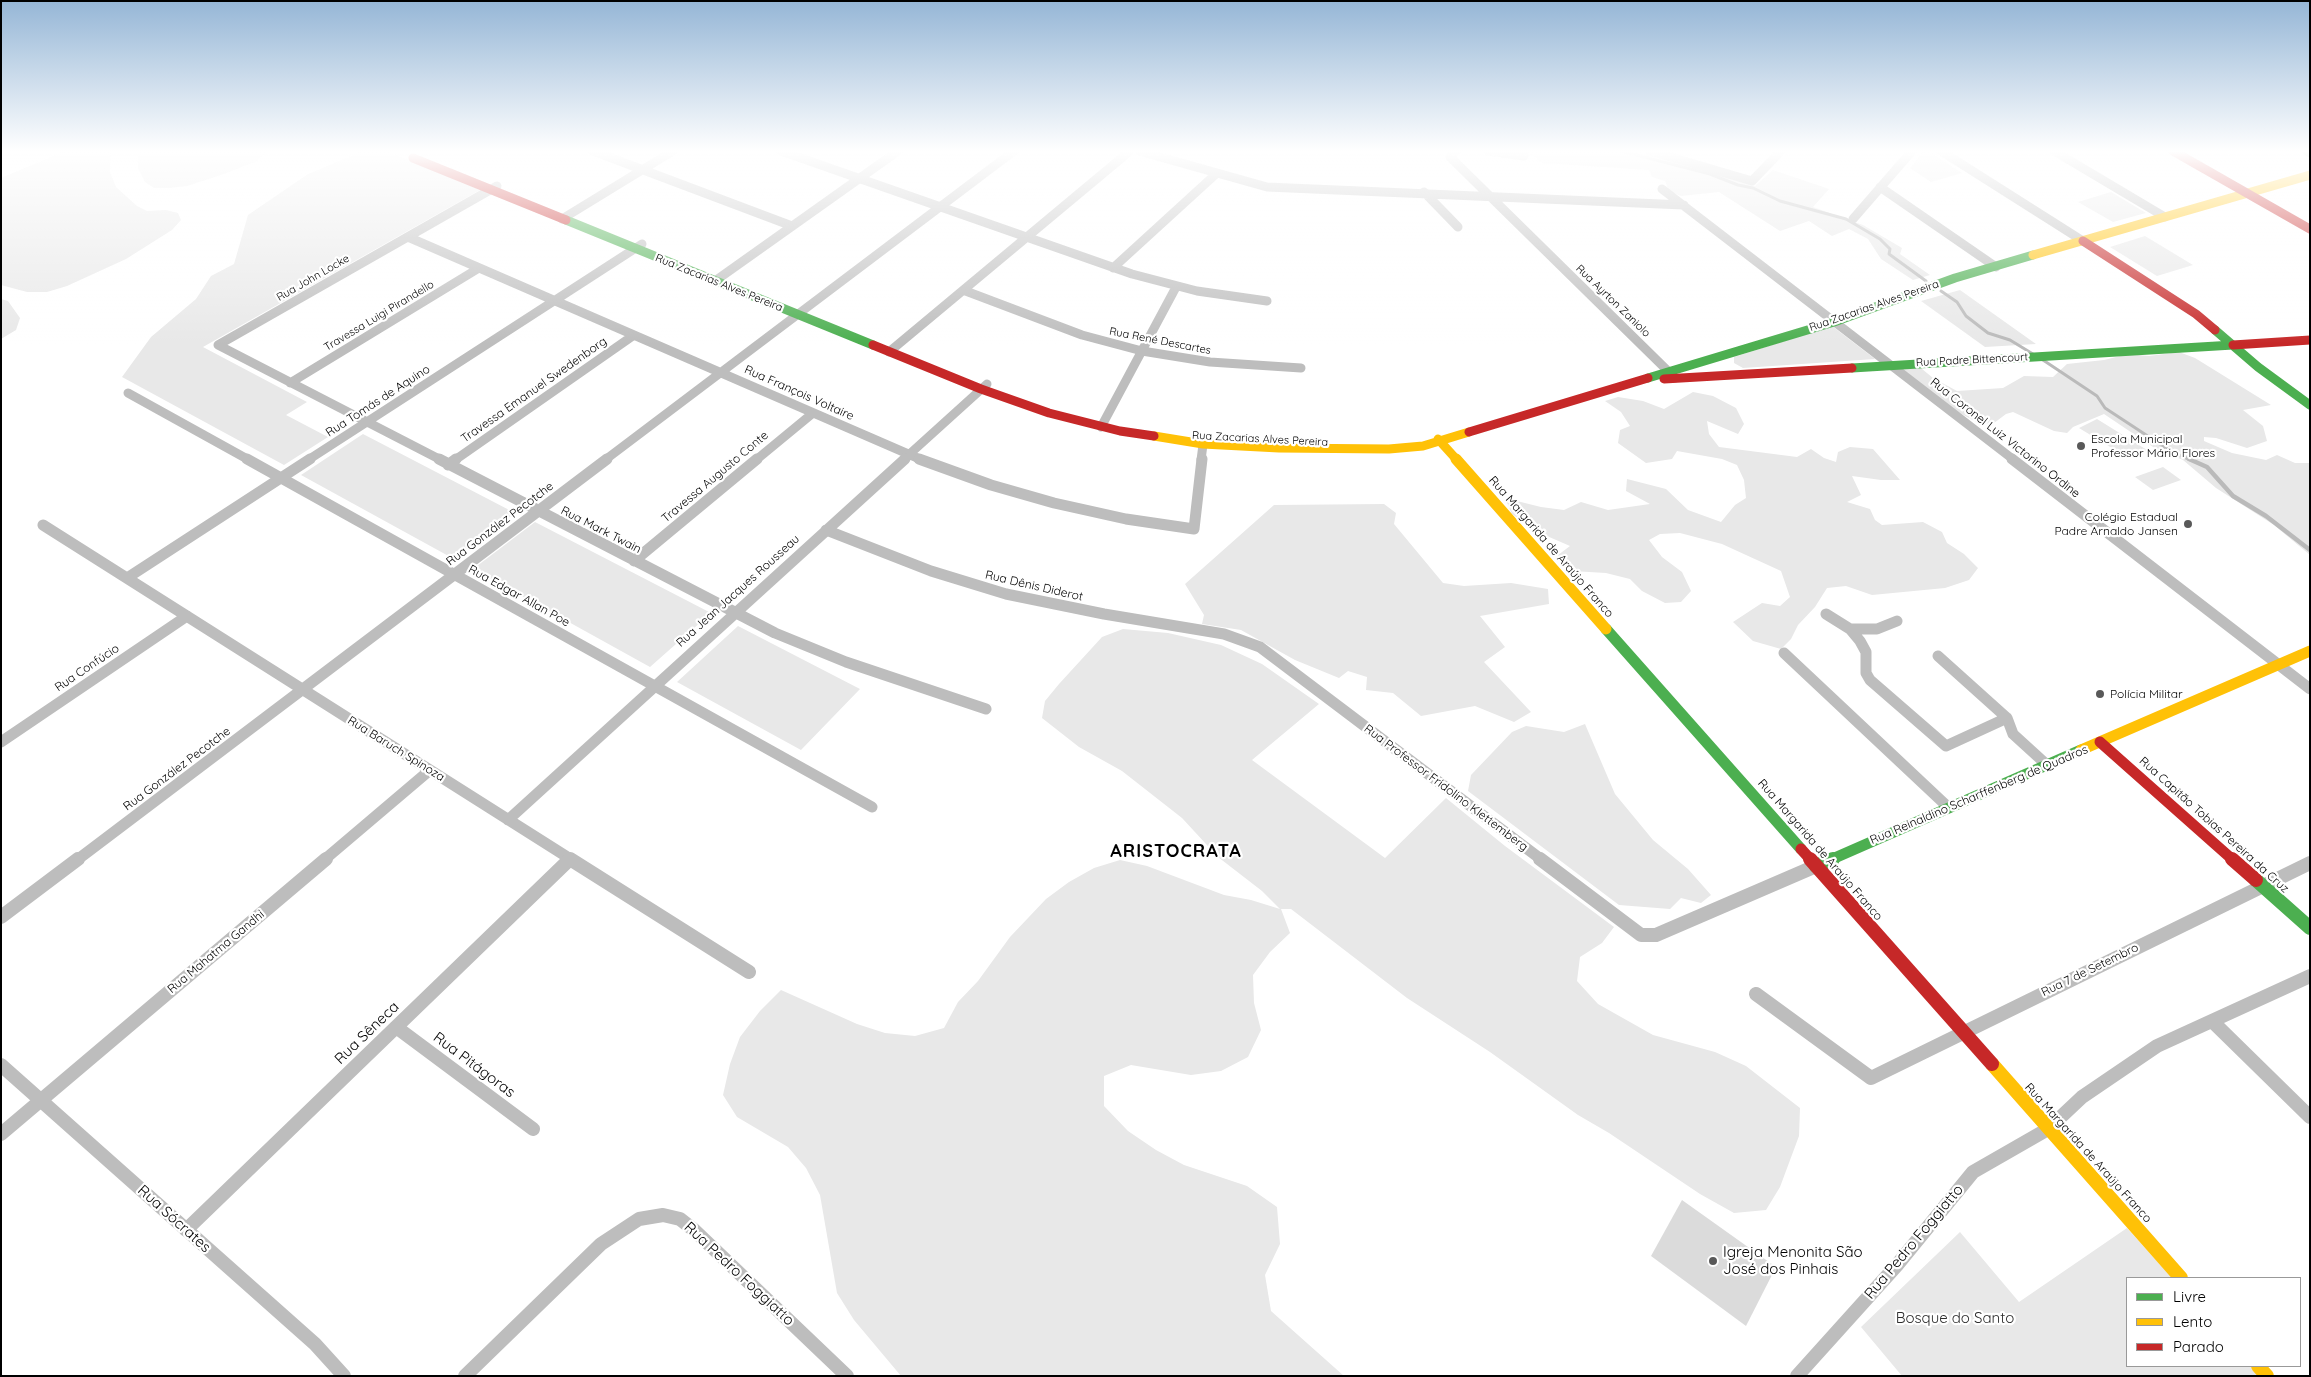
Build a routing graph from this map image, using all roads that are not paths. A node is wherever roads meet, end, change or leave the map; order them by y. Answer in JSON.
{"nodes":[{"id":1,"x":446,"y":215,"type":"edge"},
{"id":2,"x":561,"y":215,"type":"edge"},
{"id":3,"x":568,"y":215,"type":"edge"},
{"id":4,"x":763,"y":215,"type":"edge"},
{"id":5,"x":807,"y":215,"type":"edge"},
{"id":6,"x":929,"y":215,"type":"edge"},
{"id":7,"x":963,"y":215,"type":"edge"},
{"id":8,"x":1053,"y":215,"type":"edge"},
{"id":9,"x":1171,"y":215,"type":"edge"},
{"id":10,"x":1447,"y":215,"type":"edge"},
{"id":11,"x":1510,"y":215,"type":"edge"},
{"id":12,"x":1697,"y":215,"type":"edge"},
{"id":13,"x":1855,"y":215,"type":"edge"},
{"id":14,"x":1921,"y":215,"type":"edge"},
{"id":15,"x":2042,"y":215,"type":"edge"},
{"id":16,"x":2162,"y":215,"type":"edge"},
{"id":17,"x":2171,"y":215,"type":"edge"},
{"id":18,"x":2286,"y":215,"type":"edge"},
{"id":19,"x":565,"y":217,"type":"junction"},
{"id":20,"x":2165,"y":217,"type":"junction"},
{"id":21,"x":1852,"y":219,"type":"dead end"},
{"id":22,"x":792,"y":226,"type":"junction"},
{"id":23,"x":1458,"y":227,"type":"dead end"},
{"id":24,"x":2310,"y":229,"type":"edge"},
{"id":25,"x":408,"y":237,"type":"junction"},
{"id":26,"x":1026,"y":238,"type":"junction"},
{"id":27,"x":2083,"y":241,"type":"junction"},
{"id":28,"x":639,"y":247,"type":"junction"},
{"id":29,"x":1996,"y":267,"type":"junction"},
{"id":30,"x":479,"y":268,"type":"junction"},
{"id":31,"x":1113,"y":268,"type":"junction"},
{"id":32,"x":718,"y":278,"type":"junction"},
{"id":33,"x":1176,"y":286,"type":"junction"},
{"id":34,"x":963,"y":290,"type":"junction"},
{"id":35,"x":555,"y":301,"type":"junction"},
{"id":36,"x":1267,"y":301,"type":"dead end"},
{"id":37,"x":801,"y":312,"type":"junction"},
{"id":38,"x":1834,"y":322,"type":"junction"},
{"id":39,"x":634,"y":335,"type":"junction"},
{"id":40,"x":2310,"y":340,"type":"edge"},
{"id":41,"x":2232,"y":344,"type":"junction"},
{"id":42,"x":218,"y":345,"type":"joint"},
{"id":43,"x":892,"y":349,"type":"junction"},
{"id":44,"x":1142,"y":350,"type":"junction"},
{"id":45,"x":1735,"y":350,"type":"junction"},
{"id":46,"x":1710,"y":358,"type":"junction"},
{"id":47,"x":1890,"y":365,"type":"junction"},
{"id":48,"x":1301,"y":368,"type":"dead end"},
{"id":49,"x":721,"y":373,"type":"junction"},
{"id":50,"x":1752,"y":373,"type":"junction"},
{"id":51,"x":1671,"y":374,"type":"junction"},
{"id":52,"x":1725,"y":375,"type":"junction"},
{"id":53,"x":1634,"y":380,"type":"joint"},
{"id":54,"x":290,"y":383,"type":"junction"},
{"id":55,"x":984,"y":386,"type":"junction"},
{"id":56,"x":128,"y":393,"type":"dead end"},
{"id":57,"x":2310,"y":405,"type":"edge"},
{"id":58,"x":813,"y":413,"type":"junction"},
{"id":59,"x":367,"y":423,"type":"junction"},
{"id":60,"x":1102,"y":424,"type":"junction"},
{"id":61,"x":1438,"y":439,"type":"junction"},
{"id":62,"x":1204,"y":441,"type":"junction"},
{"id":63,"x":909,"y":455,"type":"junction"},
{"id":64,"x":448,"y":465,"type":"junction"},
{"id":65,"x":281,"y":478,"type":"junction"},
{"id":66,"x":538,"y":512,"type":"junction"},
{"id":67,"x":43,"y":525,"type":"dead end"},
{"id":68,"x":826,"y":530,"type":"junction"},
{"id":69,"x":634,"y":561,"type":"junction"},
{"id":70,"x":454,"y":574,"type":"junction"},
{"id":71,"x":127,"y":578,"type":"junction"},
{"id":72,"x":734,"y":613,"type":"junction"},
{"id":73,"x":1826,"y":614,"type":"dead end"},
{"id":74,"x":187,"y":616,"type":"junction"},
{"id":75,"x":1897,"y":621,"type":"dead end"},
{"id":76,"x":1850,"y":629,"type":"junction"},
{"id":77,"x":1245,"y":640,"type":"joint"},
{"id":78,"x":2310,"y":651,"type":"edge"},
{"id":79,"x":1784,"y":653,"type":"dead end"},
{"id":80,"x":1938,"y":656,"type":"dead end"},
{"id":81,"x":2278,"y":664,"type":"junction"},
{"id":82,"x":655,"y":686,"type":"junction"},
{"id":83,"x":2310,"y":689,"type":"edge"},
{"id":84,"x":302,"y":690,"type":"junction"},
{"id":85,"x":986,"y":709,"type":"dead end"},
{"id":86,"x":2007,"y":718,"type":"junction"},
{"id":87,"x":3,"y":739,"type":"edge"},
{"id":88,"x":2100,"y":742,"type":"junction"},
{"id":89,"x":2046,"y":765,"type":"junction"},
{"id":90,"x":430,"y":770,"type":"junction"},
{"id":91,"x":872,"y":807,"type":"dead end"},
{"id":92,"x":1949,"y":808,"type":"junction"},
{"id":93,"x":508,"y":820,"type":"junction"},
{"id":94,"x":570,"y":859,"type":"junction"},
{"id":95,"x":2310,"y":863,"type":"edge"},
{"id":96,"x":1816,"y":866,"type":"junction"},
{"id":97,"x":2262,"y":886,"type":"junction"},
{"id":98,"x":1,"y":917,"type":"edge"},
{"id":99,"x":2310,"y":928,"type":"edge"},
{"id":100,"x":1647,"y":936,"type":"joint"},
{"id":101,"x":749,"y":972,"type":"dead end"},
{"id":102,"x":2310,"y":976,"type":"edge"},
{"id":103,"x":1756,"y":994,"type":"dead end"},
{"id":104,"x":2213,"y":1022,"type":"junction"},
{"id":105,"x":396,"y":1027,"type":"junction"},
{"id":106,"x":1963,"y":1032,"type":"junction"},
{"id":107,"x":1,"y":1065,"type":"edge"},
{"id":108,"x":41,"y":1101,"type":"junction"},
{"id":109,"x":2310,"y":1117,"type":"edge"},
{"id":110,"x":2048,"y":1128,"type":"junction"},
{"id":111,"x":533,"y":1129,"type":"dead end"},
{"id":112,"x":1,"y":1134,"type":"edge"},
{"id":113,"x":186,"y":1230,"type":"junction"},
{"id":114,"x":2180,"y":1277,"type":"edge"},
{"id":115,"x":344,"y":1376,"type":"edge"},
{"id":116,"x":464,"y":1376,"type":"edge"},
{"id":117,"x":847,"y":1376,"type":"edge"},
{"id":118,"x":1796,"y":1376,"type":"edge"}],
"edges":[{"from":1,"to":25,"type":"street","name":"Rua John Locke"},
{"from":2,"to":19,"type":"main road","name":"Rua Zacarias Alves Pereira"},
{"from":3,"to":19,"type":"street"},
{"from":4,"to":22,"type":"street"},
{"from":5,"to":22,"type":"street"},
{"from":6,"to":37,"type":"street","name":"Rua González Pecotche"},
{"from":7,"to":26,"type":"street"},
{"from":8,"to":26,"type":"street"},
{"from":9,"to":31,"type":"street"},
{"from":10,"to":23,"type":"street"},
{"from":11,"to":51,"type":"street","name":"Rua Ayrton Zaniolo"},
{"from":12,"to":38,"type":"street","name":"Rua Coronel Luiz Victorino Ordine"},
{"from":13,"to":21,"type":"street"},
{"from":14,"to":29,"type":"street"},
{"from":15,"to":27,"type":"street"},
{"from":16,"to":20,"type":"street"},
{"from":17,"to":20,"type":"main road","name":"Rua Zacarias Alves Pereira"},
{"from":18,"to":24,"type":"main road"},
{"from":19,"to":28,"type":"main road","name":"Rua Zacarias Alves Pereira"},
{"from":20,"to":27,"type":"main road","name":"Rua Zacarias Alves Pereira"},
{"from":22,"to":32,"type":"street"},
{"from":25,"to":30,"type":"street","name":"Rua François Voltaire"},
{"from":25,"to":42,"type":"street","name":"Rua John Locke"},
{"from":26,"to":31,"type":"street"},
{"from":26,"to":34,"type":"street"},
{"from":27,"to":29,"type":"main road","name":"Rua Zacarias Alves Pereira"},
{"from":27,"to":41,"type":"main road"},
{"from":28,"to":32,"type":"main road","name":"Rua Zacarias Alves Pereira"},
{"from":28,"to":35,"type":"street","name":"Rua Tomás de Aquino"},
{"from":29,"to":38,"type":"main road","name":"Rua Zacarias Alves Pereira"},
{"from":30,"to":35,"type":"street","name":"Rua François Voltaire"},
{"from":30,"to":54,"type":"street","name":"Travessa Luigi Pirandello"},
{"from":31,"to":33,"type":"street"},
{"from":32,"to":37,"type":"main road","name":"Rua Zacarias Alves Pereira"},
{"from":33,"to":36,"type":"street"},
{"from":33,"to":44,"type":"street"},
{"from":34,"to":43,"type":"street"},
{"from":34,"to":44,"type":"street","name":"Rua René Descartes"},
{"from":35,"to":39,"type":"street","name":"Rua François Voltaire"},
{"from":35,"to":59,"type":"street","name":"Rua Tomás de Aquino"},
{"from":37,"to":43,"type":"main road","name":"Rua Zacarias Alves Pereira"},
{"from":37,"to":49,"type":"street","name":"Rua González Pecotche"},
{"from":38,"to":45,"type":"main road","name":"Rua Zacarias Alves Pereira"},
{"from":38,"to":47,"type":"street","name":"Rua Coronel Luiz Victorino Ordine"},
{"from":39,"to":49,"type":"street","name":"Rua François Voltaire"},
{"from":39,"to":64,"type":"street","name":"Travessa Emanuel Swedenborg"},
{"from":40,"to":41,"type":"main road","name":"Rua Padre Bittencourt"},
{"from":41,"to":47,"type":"main road","name":"Rua Padre Bittencourt"},
{"from":41,"to":57,"type":"main road"},
{"from":42,"to":54,"type":"street","name":"Rua Mark Twain"},
{"from":43,"to":55,"type":"main road","name":"Rua Zacarias Alves Pereira"},
{"from":44,"to":48,"type":"street","name":"Rua René Descartes"},
{"from":44,"to":60,"type":"street"},
{"from":45,"to":46,"type":"main road","name":"Rua Zacarias Alves Pereira"},
{"from":45,"to":50,"type":"main road"},
{"from":46,"to":51,"type":"main road","name":"Rua Zacarias Alves Pereira"},
{"from":46,"to":52,"type":"main road"},
{"from":47,"to":50,"type":"main road","name":"Rua Padre Bittencourt"},
{"from":47,"to":81,"type":"street","name":"Rua Coronel Luiz Victorino Ordine"},
{"from":49,"to":58,"type":"street","name":"Rua François Voltaire"},
{"from":49,"to":66,"type":"street","name":"Rua González Pecotche"},
{"from":50,"to":52,"type":"main road","name":"Rua Padre Bittencourt"},
{"from":51,"to":52,"type":"main road","name":"Rua Padre Bittencourt"},
{"from":51,"to":53,"type":"main road","name":"Rua Padre Bittencourt"},
{"from":53,"to":61,"type":"main road","name":"Rua Zacarias Alves Pereira"},
{"from":54,"to":59,"type":"street","name":"Rua Mark Twain"},
{"from":55,"to":60,"type":"main road","name":"Rua Zacarias Alves Pereira"},
{"from":55,"to":63,"type":"street","name":"Rua Jean Jacques Rousseau"},
{"from":56,"to":65,"type":"street","name":"Rua Edgar Allan Poe"},
{"from":58,"to":63,"type":"street","name":"Rua François Voltaire"},
{"from":58,"to":69,"type":"street","name":"Travessa Augusto Conte"},
{"from":59,"to":64,"type":"street","name":"Rua Mark Twain"},
{"from":59,"to":65,"type":"street","name":"Rua Tomás de Aquino"},
{"from":60,"to":62,"type":"main road","name":"Rua Zacarias Alves Pereira"},
{"from":61,"to":62,"type":"main road","name":"Rua Zacarias Alves Pereira"},
{"from":61,"to":96,"type":"main road","name":"Rua Margarida de Araújo Franco"},
{"from":62,"to":63,"type":"street","name":"Rua François Voltaire"},
{"from":63,"to":68,"type":"street","name":"Rua Jean Jacques Rousseau"},
{"from":64,"to":66,"type":"street","name":"Rua Mark Twain"},
{"from":65,"to":70,"type":"street","name":"Rua Edgar Allan Poe"},
{"from":65,"to":71,"type":"street","name":"Rua Tomás de Aquino"},
{"from":66,"to":69,"type":"street","name":"Rua Mark Twain"},
{"from":66,"to":70,"type":"street","name":"Rua González Pecotche"},
{"from":67,"to":71,"type":"street","name":"Rua Baruch Spinoza"},
{"from":68,"to":72,"type":"street","name":"Rua Jean Jacques Rousseau"},
{"from":68,"to":77,"type":"street","name":"Rua Dênis Diderot"},
{"from":69,"to":72,"type":"street","name":"Rua Mark Twain"},
{"from":70,"to":82,"type":"street","name":"Rua Edgar Allan Poe"},
{"from":70,"to":84,"type":"street","name":"Rua González Pecotche"},
{"from":71,"to":74,"type":"street","name":"Rua Baruch Spinoza"},
{"from":72,"to":82,"type":"street","name":"Rua Jean Jacques Rousseau"},
{"from":72,"to":85,"type":"street","name":"Rua Mark Twain"},
{"from":73,"to":76,"type":"street"},
{"from":74,"to":84,"type":"street","name":"Rua Baruch Spinoza"},
{"from":74,"to":87,"type":"street","name":"Rua Confúcio"},
{"from":75,"to":76,"type":"street"},
{"from":76,"to":86,"type":"street"},
{"from":77,"to":100,"type":"street","name":"Rua Professor Fridolino Klettemberg"},
{"from":78,"to":81,"type":"main road","name":"Rua Reinaldino Scharffenberg de Quadros"},
{"from":79,"to":92,"type":"street"},
{"from":80,"to":86,"type":"street"},
{"from":81,"to":83,"type":"street","name":"Rua Coronel Luiz Victorino Ordine"},
{"from":81,"to":88,"type":"main road","name":"Rua Reinaldino Scharffenberg de Quadros"},
{"from":82,"to":91,"type":"street","name":"Rua Edgar Allan Poe"},
{"from":82,"to":93,"type":"street","name":"Rua Jean Jacques Rousseau"},
{"from":84,"to":90,"type":"street","name":"Rua Baruch Spinoza"},
{"from":84,"to":98,"type":"street","name":"Rua González Pecotche"},
{"from":86,"to":89,"type":"street"},
{"from":88,"to":89,"type":"main road","name":"Rua Reinaldino Scharffenberg de Quadros"},
{"from":88,"to":97,"type":"main road","name":"Rua Capitão Tobias Pereira da Cruz"},
{"from":89,"to":92,"type":"main road","name":"Rua Reinaldino Scharffenberg de Quadros"},
{"from":90,"to":93,"type":"street","name":"Rua Baruch Spinoza"},
{"from":90,"to":108,"type":"street","name":"Rua Mahatma Gandhi"},
{"from":92,"to":96,"type":"main road","name":"Rua Reinaldino Scharffenberg de Quadros"},
{"from":93,"to":94,"type":"street","name":"Rua Baruch Spinoza"},
{"from":94,"to":101,"type":"street","name":"Rua Baruch Spinoza"},
{"from":94,"to":105,"type":"street","name":"Rua Sêneca"},
{"from":95,"to":97,"type":"street","name":"Rua 7 de Setembro"},
{"from":96,"to":100,"type":"street","name":"Rua Reinaldino Scharffenberg de Quadros"},
{"from":96,"to":106,"type":"main road","name":"Rua Margarida de Araújo Franco"},
{"from":97,"to":99,"type":"main road","name":"Rua Capitão Tobias Pereira da Cruz"},
{"from":97,"to":106,"type":"street","name":"Rua 7 de Setembro"},
{"from":102,"to":104,"type":"street","name":"Rua Pedro Foggiatto"},
{"from":103,"to":106,"type":"street","name":"Rua 7 de Setembro"},
{"from":104,"to":109,"type":"street"},
{"from":104,"to":110,"type":"street","name":"Rua Pedro Foggiatto"},
{"from":105,"to":111,"type":"street","name":"Rua Pitágoras"},
{"from":105,"to":113,"type":"street","name":"Rua Sêneca"},
{"from":106,"to":110,"type":"main road","name":"Rua Margarida de Araújo Franco"},
{"from":107,"to":108,"type":"street","name":"Rua Sócrates"},
{"from":108,"to":112,"type":"street","name":"Rua Mahatma Gandhi"},
{"from":108,"to":113,"type":"street","name":"Rua Sócrates"},
{"from":110,"to":114,"type":"main road","name":"Rua Margarida de Araújo Franco"},
{"from":110,"to":118,"type":"street","name":"Rua Pedro Foggiatto"},
{"from":113,"to":115,"type":"street","name":"Rua Sócrates"},
{"from":116,"to":117,"type":"street","name":"Rua Pedro Foggiatto"}]}
